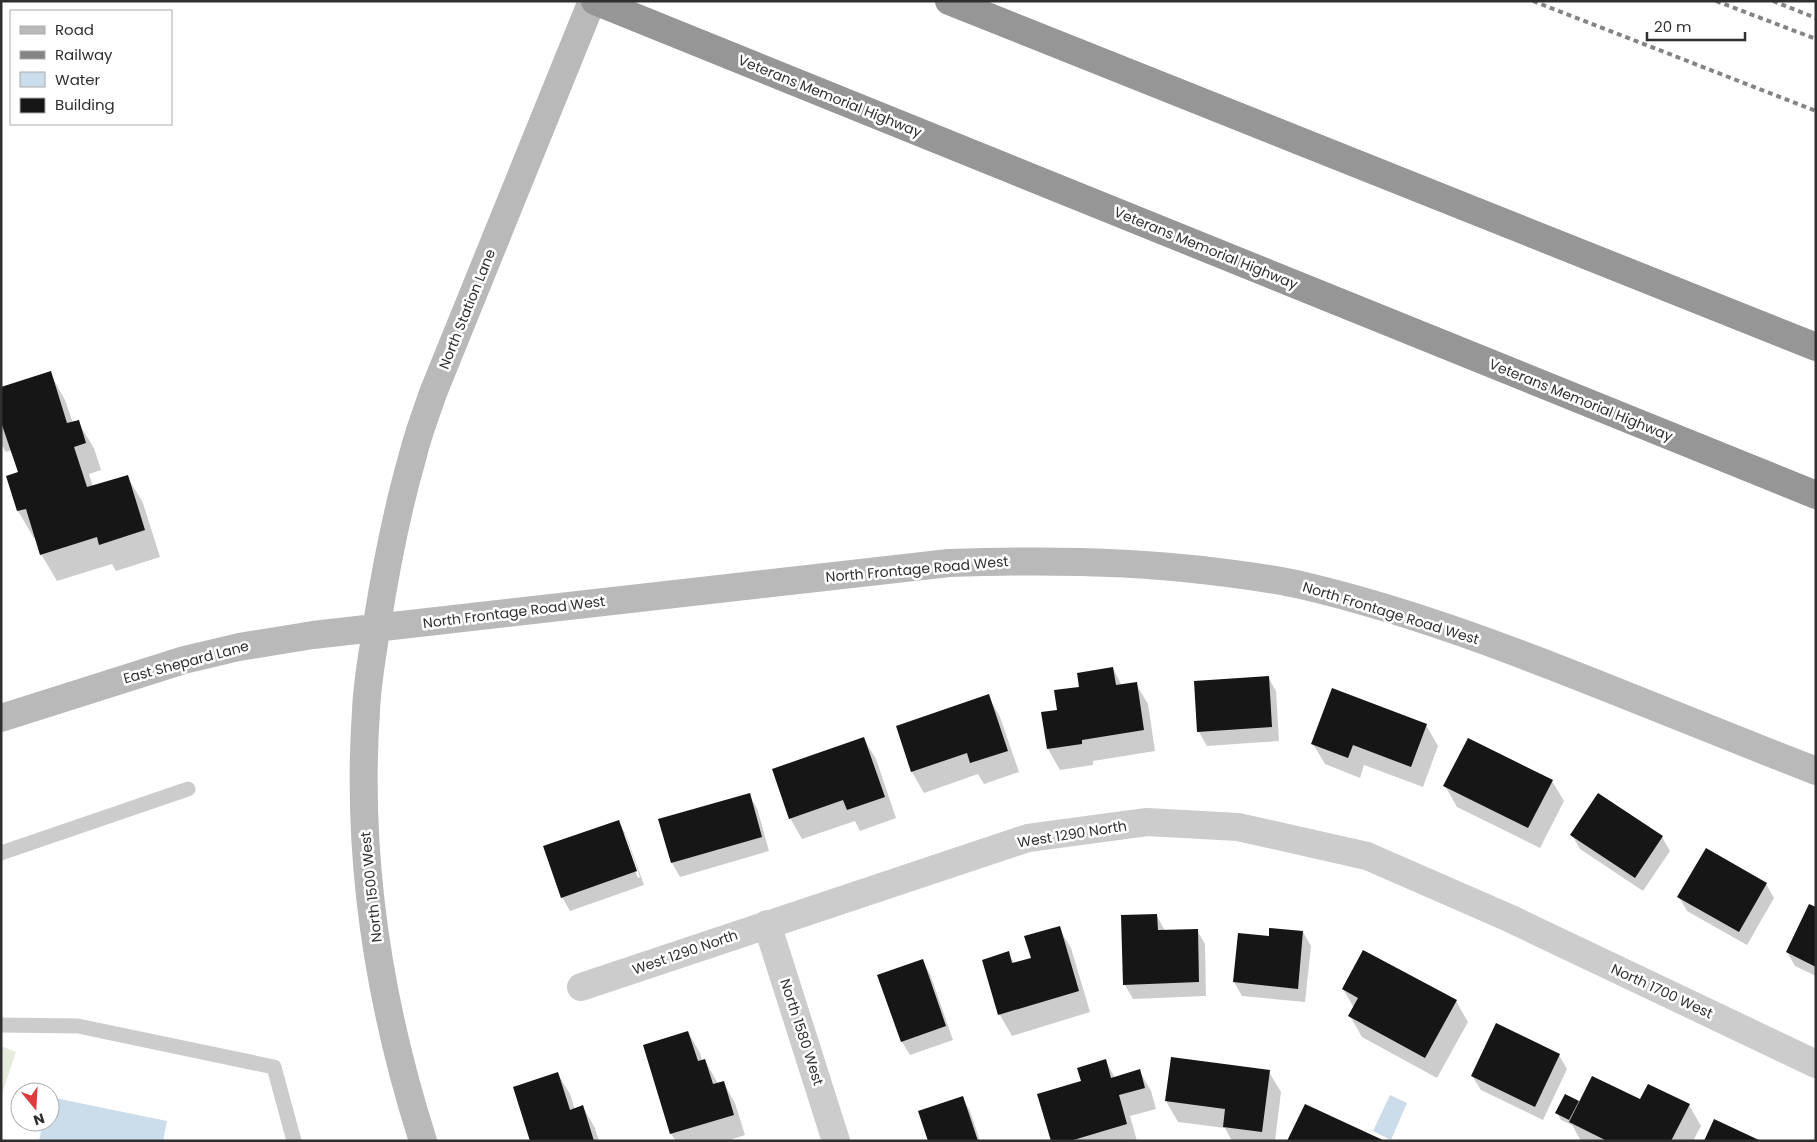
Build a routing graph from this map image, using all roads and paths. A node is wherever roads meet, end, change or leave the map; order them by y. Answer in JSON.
{"nodes":[{"id":1,"x":594,"y":1,"type":"edge"},
{"id":2,"x":949,"y":1,"type":"edge"},
{"id":3,"x":1816,"y":347,"type":"edge"},
{"id":4,"x":1816,"y":495,"type":"edge"},
{"id":5,"x":376,"y":628,"type":"junction"},
{"id":6,"x":1,"y":718,"type":"edge"},
{"id":7,"x":1816,"y":771,"type":"edge"},
{"id":8,"x":188,"y":789,"type":"dead end"},
{"id":9,"x":1,"y":853,"type":"edge"},
{"id":10,"x":1509,"y":918,"type":"joint"},
{"id":11,"x":768,"y":924,"type":"junction"},
{"id":12,"x":581,"y":987,"type":"dead end"},
{"id":13,"x":1,"y":1025,"type":"edge"},
{"id":14,"x":1816,"y":1064,"type":"edge"},
{"id":15,"x":294,"y":1141,"type":"edge"},
{"id":16,"x":423,"y":1141,"type":"edge"},
{"id":17,"x":836,"y":1141,"type":"edge"}],
"edges":[{"from":1,"to":4,"type":"highway","name":"Veterans Memorial Highway"},
{"from":1,"to":5,"type":"street","name":"North Station Lane"},
{"from":2,"to":3,"type":"highway"},
{"from":5,"to":6,"type":"street","name":"East Shepard Lane"},
{"from":5,"to":7,"type":"street","name":"North Frontage Road West"},
{"from":5,"to":16,"type":"street","name":"North 1500 West"},
{"from":8,"to":9,"type":"lane"},
{"from":10,"to":11,"type":"street","name":"West 1290 North"},
{"from":10,"to":14,"type":"street","name":"North 1700 West"},
{"from":11,"to":12,"type":"street","name":"West 1290 North"},
{"from":11,"to":17,"type":"street","name":"North 1580 West"},
{"from":13,"to":15,"type":"lane"}]}
